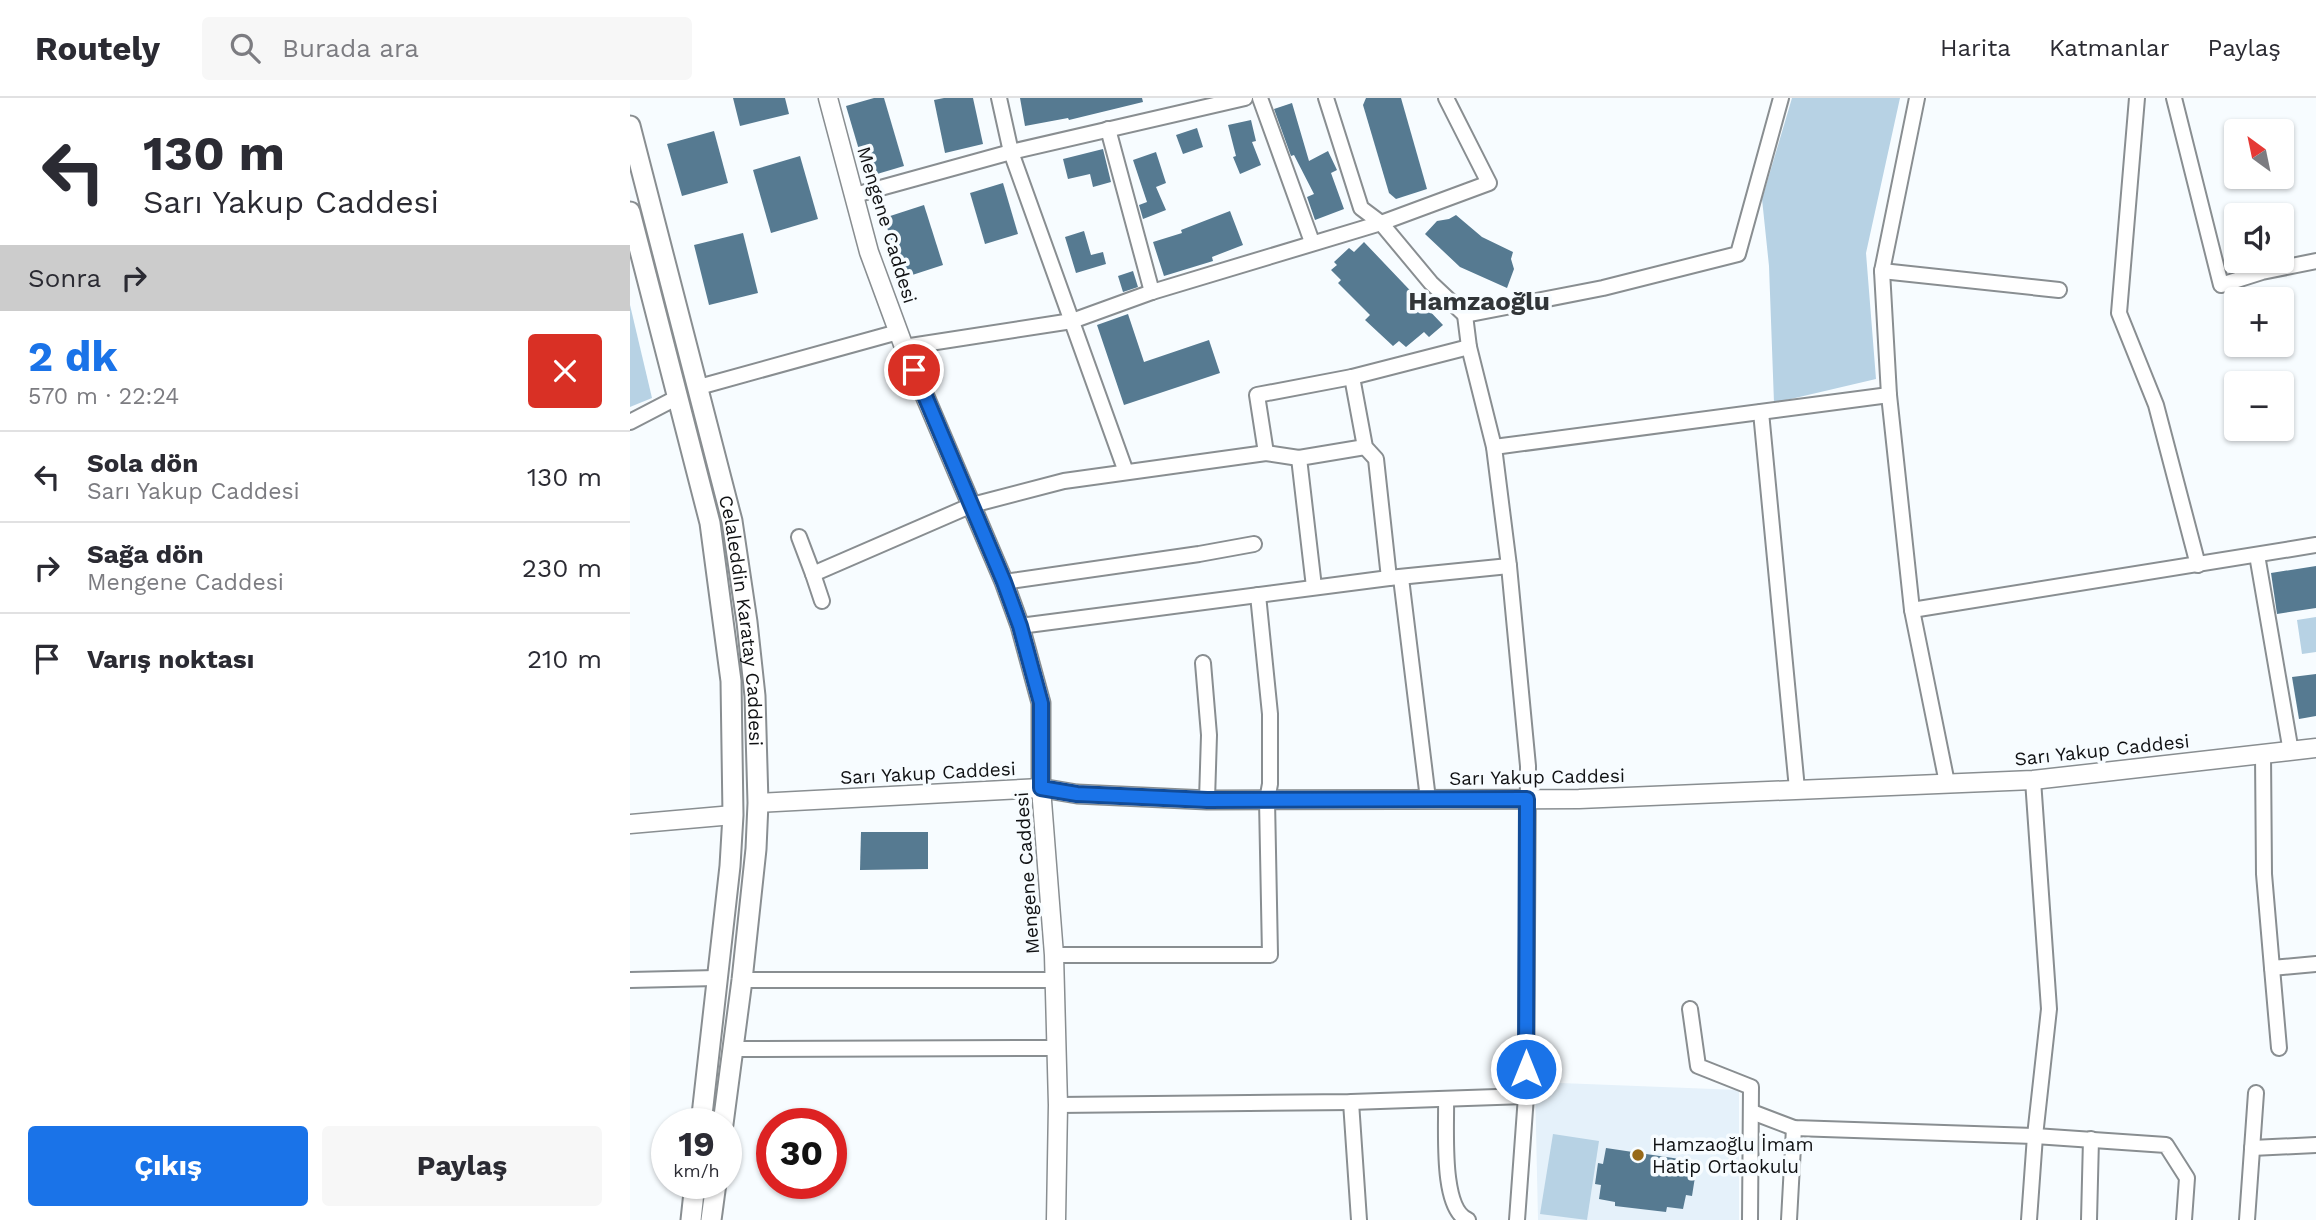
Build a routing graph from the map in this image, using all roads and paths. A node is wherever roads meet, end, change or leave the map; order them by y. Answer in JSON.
{"nodes":[{"id":1,"x":828,"y":98,"type":"edge"},
{"id":2,"x":999,"y":98,"type":"edge"},
{"id":3,"x":1245,"y":98,"type":"edge"},
{"id":4,"x":1260,"y":98,"type":"edge"},
{"id":5,"x":1326,"y":98,"type":"edge"},
{"id":6,"x":1446,"y":98,"type":"edge"},
{"id":7,"x":1781,"y":98,"type":"edge"},
{"id":8,"x":1917,"y":98,"type":"edge"},
{"id":9,"x":2137,"y":98,"type":"edge"},
{"id":10,"x":2174,"y":98,"type":"edge"},
{"id":11,"x":630,"y":126,"type":"edge"},
{"id":12,"x":1108,"y":129,"type":"junction"},
{"id":13,"x":1011,"y":152,"type":"junction"},
{"id":14,"x":855,"y":195,"type":"junction"},
{"id":15,"x":630,"y":212,"type":"edge"},
{"id":16,"x":1381,"y":223,"type":"junction"},
{"id":17,"x":1312,"y":243,"type":"junction"},
{"id":18,"x":2316,"y":261,"type":"edge"},
{"id":19,"x":1882,"y":271,"type":"junction"},
{"id":20,"x":2060,"y":290,"type":"dead end"},
{"id":21,"x":1152,"y":292,"type":"junction"},
{"id":22,"x":1465,"y":316,"type":"junction"},
{"id":23,"x":1072,"y":321,"type":"junction"},
{"id":24,"x":901,"y":339,"type":"junction"},
{"id":25,"x":1469,"y":347,"type":"junction"},
{"id":26,"x":1352,"y":377,"type":"junction"},
{"id":27,"x":699,"y":387,"type":"junction"},
{"id":28,"x":1889,"y":394,"type":"junction"},
{"id":29,"x":678,"y":397,"type":"junction"},
{"id":30,"x":1761,"y":412,"type":"junction"},
{"id":31,"x":630,"y":422,"type":"edge"},
{"id":32,"x":1365,"y":447,"type":"junction"},
{"id":33,"x":1494,"y":447,"type":"junction"},
{"id":34,"x":1266,"y":453,"type":"junction"},
{"id":35,"x":1299,"y":458,"type":"junction"},
{"id":36,"x":1126,"y":472,"type":"junction"},
{"id":37,"x":972,"y":505,"type":"junction"},
{"id":38,"x":799,"y":537,"type":"dead end"},
{"id":39,"x":1254,"y":544,"type":"dead end"},
{"id":40,"x":2316,"y":545,"type":"edge"},
{"id":41,"x":2257,"y":555,"type":"junction"},
{"id":42,"x":2198,"y":565,"type":"junction"},
{"id":43,"x":1509,"y":566,"type":"junction"},
{"id":44,"x":813,"y":574,"type":"junction"},
{"id":45,"x":1395,"y":578,"type":"junction"},
{"id":46,"x":1004,"y":582,"type":"junction"},
{"id":47,"x":1314,"y":587,"type":"junction"},
{"id":48,"x":1258,"y":595,"type":"junction"},
{"id":49,"x":822,"y":601,"type":"dead end"},
{"id":50,"x":1912,"y":610,"type":"junction"},
{"id":51,"x":1020,"y":626,"type":"junction"},
{"id":52,"x":1203,"y":663,"type":"dead end"},
{"id":53,"x":2316,"y":748,"type":"edge"},
{"id":54,"x":2291,"y":752,"type":"junction"},
{"id":55,"x":2263,"y":755,"type":"junction"},
{"id":56,"x":2033,"y":780,"type":"junction"},
{"id":57,"x":1947,"y":783,"type":"junction"},
{"id":58,"x":1041,"y":788,"type":"junction"},
{"id":59,"x":1797,"y":789,"type":"junction"},
{"id":60,"x":1428,"y":799,"type":"junction"},
{"id":61,"x":1527,"y":799,"type":"junction"},
{"id":62,"x":1207,"y":800,"type":"junction"},
{"id":63,"x":1267,"y":800,"type":"junction"},
{"id":64,"x":758,"y":803,"type":"junction"},
{"id":65,"x":733,"y":815,"type":"junction"},
{"id":66,"x":630,"y":824,"type":"edge"},
{"id":67,"x":1054,"y":955,"type":"junction"},
{"id":68,"x":2316,"y":964,"type":"edge"},
{"id":69,"x":2272,"y":968,"type":"junction"},
{"id":70,"x":716,"y":978,"type":"junction"},
{"id":71,"x":1054,"y":979,"type":"junction"},
{"id":72,"x":630,"y":980,"type":"edge"},
{"id":73,"x":742,"y":980,"type":"junction"},
{"id":74,"x":1690,"y":1009,"type":"dead end"},
{"id":75,"x":1055,"y":1048,"type":"junction"},
{"id":76,"x":2279,"y":1048,"type":"dead end"},
{"id":77,"x":731,"y":1049,"type":"junction"},
{"id":78,"x":2256,"y":1093,"type":"dead end"},
{"id":79,"x":1526,"y":1096,"type":"junction"},
{"id":80,"x":1446,"y":1099,"type":"junction"},
{"id":81,"x":1351,"y":1102,"type":"junction"},
{"id":82,"x":1058,"y":1105,"type":"junction"},
{"id":83,"x":703,"y":1108,"type":"edge"},
{"id":84,"x":725,"y":1108,"type":"edge"},
{"id":85,"x":1752,"y":1112,"type":"junction"},
{"id":86,"x":1794,"y":1128,"type":"junction"},
{"id":87,"x":2035,"y":1136,"type":"junction"},
{"id":88,"x":2091,"y":1139,"type":"junction"},
{"id":89,"x":2316,"y":1145,"type":"edge"},
{"id":90,"x":2252,"y":1148,"type":"junction"},
{"id":91,"x":693,"y":1199,"type":"edge"},
{"id":92,"x":714,"y":1199,"type":"edge"},
{"id":93,"x":691,"y":1220,"type":"edge"},
{"id":94,"x":711,"y":1220,"type":"edge"},
{"id":95,"x":1056,"y":1220,"type":"edge"},
{"id":96,"x":1359,"y":1220,"type":"edge"},
{"id":97,"x":1468,"y":1220,"type":"edge"},
{"id":98,"x":1517,"y":1220,"type":"edge"},
{"id":99,"x":1750,"y":1220,"type":"edge"},
{"id":100,"x":1789,"y":1220,"type":"edge"},
{"id":101,"x":2029,"y":1220,"type":"edge"},
{"id":102,"x":2089,"y":1220,"type":"edge"},
{"id":103,"x":2184,"y":1220,"type":"edge"},
{"id":104,"x":2247,"y":1220,"type":"edge"}],
"edges":[{"from":1,"to":14,"type":"street","name":"Mengene Caddesi"},
{"from":2,"to":13,"type":"street"},
{"from":3,"to":12,"type":"street"},
{"from":4,"to":17,"type":"street"},
{"from":5,"to":16,"type":"street"},
{"from":6,"to":16,"type":"street"},
{"from":7,"to":22,"type":"street"},
{"from":8,"to":19,"type":"street"},
{"from":9,"to":42,"type":"street"},
{"from":10,"to":18,"type":"street"},
{"from":11,"to":27,"type":"main road","name":"Celaleddin Karatay Caddesi"},
{"from":12,"to":13,"type":"street"},
{"from":12,"to":21,"type":"street"},
{"from":13,"to":14,"type":"street"},
{"from":13,"to":23,"type":"street"},
{"from":14,"to":24,"type":"street","name":"Mengene Caddesi"},
{"from":15,"to":29,"type":"main road","name":"Celaleddin Karatay Caddesi"},
{"from":16,"to":17,"type":"street"},
{"from":16,"to":22,"type":"street"},
{"from":17,"to":21,"type":"street"},
{"from":19,"to":20,"type":"street"},
{"from":19,"to":28,"type":"street"},
{"from":21,"to":23,"type":"street"},
{"from":22,"to":25,"type":"street"},
{"from":23,"to":24,"type":"street"},
{"from":23,"to":36,"type":"street"},
{"from":24,"to":27,"type":"street"},
{"from":24,"to":37,"type":"street","name":"Mengene Caddesi"},
{"from":25,"to":26,"type":"street"},
{"from":25,"to":33,"type":"street"},
{"from":26,"to":32,"type":"street"},
{"from":26,"to":34,"type":"street"},
{"from":27,"to":64,"type":"main road","name":"Celaleddin Karatay Caddesi"},
{"from":28,"to":30,"type":"street"},
{"from":28,"to":50,"type":"street"},
{"from":29,"to":31,"type":"street"},
{"from":29,"to":65,"type":"main road","name":"Celaleddin Karatay Caddesi"},
{"from":30,"to":33,"type":"street"},
{"from":30,"to":59,"type":"street"},
{"from":32,"to":35,"type":"street"},
{"from":32,"to":45,"type":"street"},
{"from":33,"to":43,"type":"street"},
{"from":34,"to":35,"type":"street"},
{"from":34,"to":36,"type":"street"},
{"from":35,"to":47,"type":"street"},
{"from":36,"to":37,"type":"street"},
{"from":37,"to":44,"type":"street"},
{"from":37,"to":46,"type":"street","name":"Mengene Caddesi"},
{"from":38,"to":44,"type":"street"},
{"from":39,"to":46,"type":"street"},
{"from":40,"to":41,"type":"street"},
{"from":41,"to":42,"type":"street"},
{"from":41,"to":54,"type":"street"},
{"from":42,"to":50,"type":"street"},
{"from":43,"to":45,"type":"street"},
{"from":43,"to":61,"type":"street"},
{"from":44,"to":49,"type":"street"},
{"from":45,"to":47,"type":"street"},
{"from":45,"to":60,"type":"street"},
{"from":46,"to":51,"type":"street","name":"Mengene Caddesi"},
{"from":47,"to":48,"type":"street"},
{"from":48,"to":51,"type":"street"},
{"from":48,"to":63,"type":"street"},
{"from":50,"to":57,"type":"street"},
{"from":51,"to":58,"type":"street","name":"Mengene Caddesi"},
{"from":52,"to":62,"type":"street"},
{"from":53,"to":54,"type":"street","name":"Sarı Yakup Caddesi"},
{"from":54,"to":55,"type":"street","name":"Sarı Yakup Caddesi"},
{"from":55,"to":56,"type":"street","name":"Sarı Yakup Caddesi"},
{"from":55,"to":69,"type":"street"},
{"from":56,"to":57,"type":"street","name":"Sarı Yakup Caddesi"},
{"from":56,"to":87,"type":"street"},
{"from":57,"to":59,"type":"street","name":"Sarı Yakup Caddesi"},
{"from":58,"to":62,"type":"street","name":"Sarı Yakup Caddesi"},
{"from":58,"to":64,"type":"street","name":"Sarı Yakup Caddesi"},
{"from":58,"to":67,"type":"street","name":"Mengene Caddesi"},
{"from":59,"to":61,"type":"street","name":"Sarı Yakup Caddesi"},
{"from":60,"to":61,"type":"street","name":"Sarı Yakup Caddesi"},
{"from":60,"to":63,"type":"street","name":"Sarı Yakup Caddesi"},
{"from":61,"to":79,"type":"street"},
{"from":62,"to":63,"type":"street","name":"Sarı Yakup Caddesi"},
{"from":63,"to":67,"type":"street"},
{"from":64,"to":73,"type":"main road","name":"Celaleddin Karatay Caddesi"},
{"from":65,"to":66,"type":"street"},
{"from":65,"to":70,"type":"main road","name":"Celaleddin Karatay Caddesi"},
{"from":67,"to":71,"type":"street","name":"Mengene Caddesi"},
{"from":68,"to":69,"type":"street"},
{"from":69,"to":76,"type":"street"},
{"from":70,"to":72,"type":"street"},
{"from":70,"to":83,"type":"main road","name":"Celaleddin Karatay Caddesi"},
{"from":71,"to":73,"type":"street"},
{"from":71,"to":75,"type":"street","name":"Mengene Caddesi"},
{"from":73,"to":77,"type":"main road","name":"Celaleddin Karatay Caddesi"},
{"from":74,"to":85,"type":"street"},
{"from":75,"to":77,"type":"street"},
{"from":75,"to":82,"type":"street","name":"Mengene Caddesi"},
{"from":77,"to":84,"type":"main road","name":"Celaleddin Karatay Caddesi"},
{"from":78,"to":90,"type":"street"},
{"from":79,"to":80,"type":"street"},
{"from":79,"to":98,"type":"street"},
{"from":80,"to":81,"type":"street"},
{"from":80,"to":97,"type":"street"},
{"from":81,"to":82,"type":"street"},
{"from":81,"to":96,"type":"street"},
{"from":82,"to":95,"type":"street","name":"Mengene Caddesi"},
{"from":85,"to":86,"type":"street"},
{"from":85,"to":99,"type":"street"},
{"from":86,"to":87,"type":"street"},
{"from":86,"to":100,"type":"street"},
{"from":87,"to":88,"type":"street"},
{"from":87,"to":101,"type":"street"},
{"from":88,"to":102,"type":"street"},
{"from":88,"to":103,"type":"street"},
{"from":89,"to":90,"type":"street"},
{"from":90,"to":104,"type":"street"},
{"from":91,"to":93,"type":"main road"},
{"from":92,"to":94,"type":"main road"}]}
